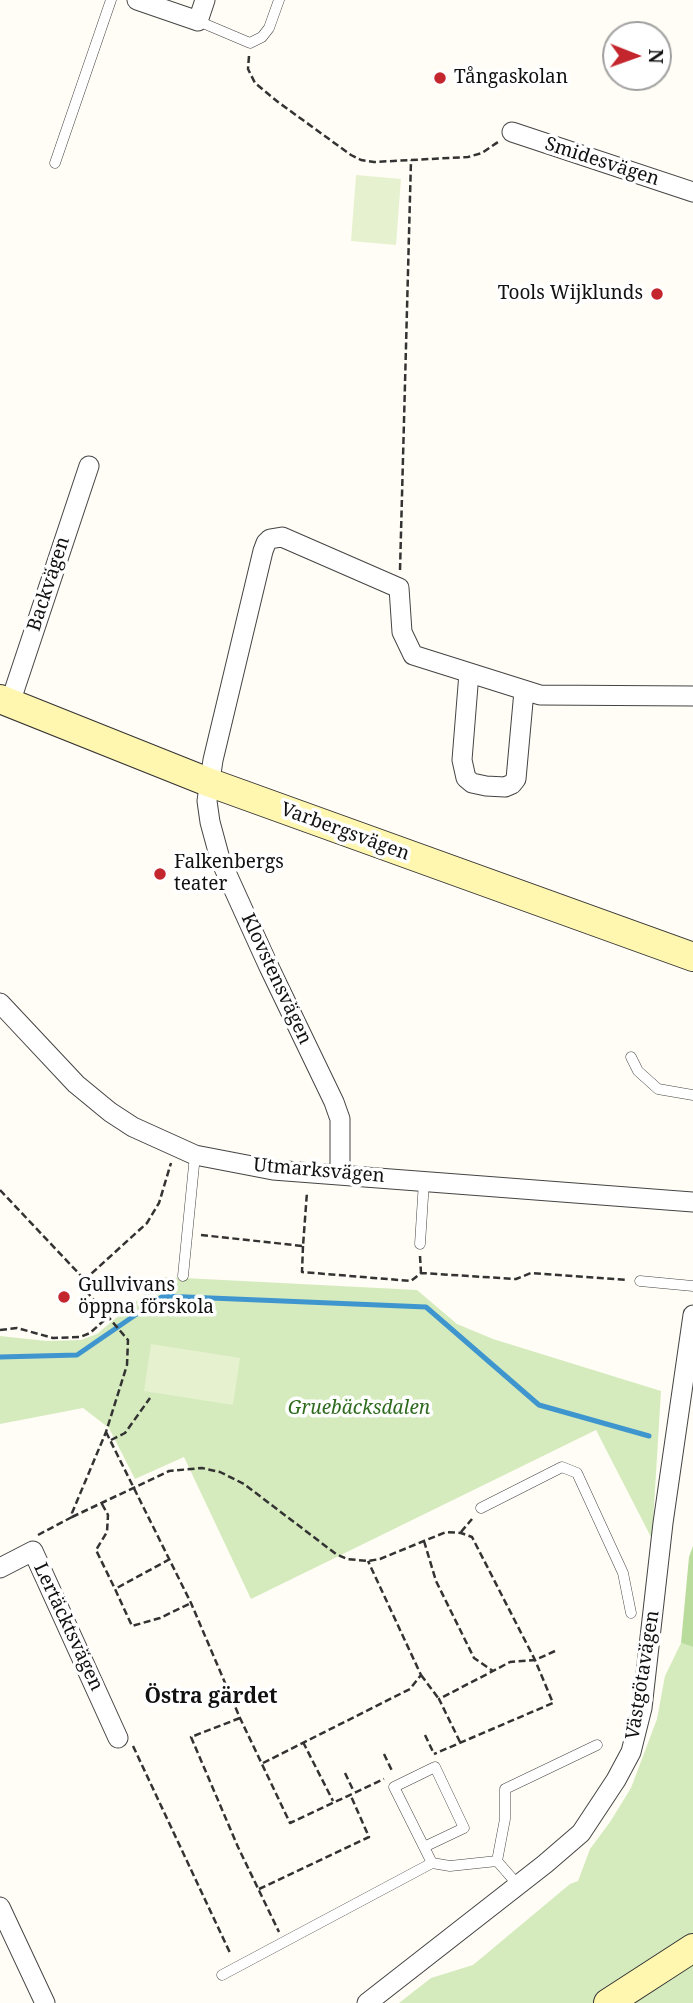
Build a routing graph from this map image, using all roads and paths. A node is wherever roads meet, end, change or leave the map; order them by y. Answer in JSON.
{"nodes":[{"id":1,"x":111,"y":0,"type":"edge"},
{"id":2,"x":137,"y":0,"type":"edge"},
{"id":3,"x":205,"y":0,"type":"edge"},
{"id":4,"x":279,"y":0,"type":"edge"},
{"id":5,"x":198,"y":21,"type":"junction"},
{"id":6,"x":250,"y":43,"type":"junction"},
{"id":7,"x":512,"y":132,"type":"joint"},
{"id":8,"x":411,"y":160,"type":"junction"},
{"id":9,"x":55,"y":163,"type":"dead end"},
{"id":10,"x":693,"y":192,"type":"edge"},
{"id":11,"x":89,"y":466,"type":"dead end"},
{"id":12,"x":399,"y":588,"type":"junction"},
{"id":13,"x":469,"y":673,"type":"junction"},
{"id":14,"x":524,"y":691,"type":"junction"},
{"id":15,"x":693,"y":696,"type":"edge"},
{"id":16,"x":5,"y":701,"type":"edge"},
{"id":17,"x":208,"y":782,"type":"junction"},
{"id":18,"x":693,"y":957,"type":"edge"},
{"id":19,"x":0,"y":1003,"type":"edge"},
{"id":20,"x":631,"y":1057,"type":"dead end"},
{"id":21,"x":693,"y":1096,"type":"edge"},
{"id":22,"x":176,"y":1148,"type":"junction"},
{"id":23,"x":195,"y":1155,"type":"junction"},
{"id":24,"x":308,"y":1172,"type":"junction"},
{"id":25,"x":340,"y":1174,"type":"junction"},
{"id":26,"x":424,"y":1181,"type":"junction"},
{"id":27,"x":0,"y":1190,"type":"edge"},
{"id":28,"x":693,"y":1202,"type":"edge"},
{"id":29,"x":187,"y":1234,"type":"junction"},
{"id":30,"x":420,"y":1244,"type":"joint"},
{"id":31,"x":303,"y":1246,"type":"junction"},
{"id":32,"x":421,"y":1273,"type":"junction"},
{"id":33,"x":183,"y":1276,"type":"dead end"},
{"id":34,"x":84,"y":1280,"type":"junction"},
{"id":35,"x":640,"y":1281,"type":"joint"},
{"id":36,"x":693,"y":1286,"type":"edge"},
{"id":37,"x":693,"y":1315,"type":"edge"},
{"id":38,"x":109,"y":1316,"type":"junction"},
{"id":39,"x":0,"y":1330,"type":"edge"},
{"id":40,"x":689,"y":1372,"type":"edge"},
{"id":41,"x":150,"y":1398,"type":"dead end"},
{"id":42,"x":106,"y":1432,"type":"junction"},
{"id":43,"x":111,"y":1440,"type":"junction"},
{"id":44,"x":136,"y":1488,"type":"junction"},
{"id":45,"x":102,"y":1504,"type":"junction"},
{"id":46,"x":481,"y":1508,"type":"joint"},
{"id":47,"x":72,"y":1517,"type":"junction"},
{"id":48,"x":461,"y":1533,"type":"junction"},
{"id":49,"x":424,"y":1541,"type":"junction"},
{"id":50,"x":33,"y":1551,"type":"junction"},
{"id":51,"x":170,"y":1559,"type":"junction"},
{"id":52,"x":368,"y":1561,"type":"junction"},
{"id":53,"x":0,"y":1568,"type":"edge"},
{"id":54,"x":114,"y":1589,"type":"junction"},
{"id":55,"x":191,"y":1603,"type":"junction"},
{"id":56,"x":631,"y":1613,"type":"dead end"},
{"id":57,"x":555,"y":1650,"type":"dead end"},
{"id":58,"x":535,"y":1660,"type":"junction"},
{"id":59,"x":493,"y":1671,"type":"junction"},
{"id":60,"x":421,"y":1675,"type":"junction"},
{"id":61,"x":439,"y":1699,"type":"junction"},
{"id":62,"x":240,"y":1718,"type":"junction"},
{"id":63,"x":425,"y":1735,"type":"dead end"},
{"id":64,"x":118,"y":1738,"type":"joint"},
{"id":65,"x":303,"y":1742,"type":"junction"},
{"id":66,"x":460,"y":1742,"type":"junction"},
{"id":67,"x":597,"y":1745,"type":"dead end"},
{"id":68,"x":384,"y":1754,"type":"dead end"},
{"id":69,"x":434,"y":1754,"type":"junction"},
{"id":70,"x":424,"y":1759,"type":"dead end"},
{"id":71,"x":261,"y":1763,"type":"junction"},
{"id":72,"x":345,"y":1773,"type":"dead end"},
{"id":73,"x":354,"y":1792,"type":"junction"},
{"id":74,"x":349,"y":1794,"type":"junction"},
{"id":75,"x":333,"y":1803,"type":"junction"},
{"id":76,"x":424,"y":1847,"type":"junction"},
{"id":77,"x":497,"y":1861,"type":"junction"},
{"id":78,"x":432,"y":1863,"type":"junction"},
{"id":79,"x":518,"y":1885,"type":"junction"},
{"id":80,"x":258,"y":1889,"type":"junction"},
{"id":81,"x":0,"y":1907,"type":"edge"},
{"id":82,"x":283,"y":1942,"type":"junction"},
{"id":83,"x":693,"y":1948,"type":"edge"},
{"id":84,"x":236,"y":1967,"type":"junction"},
{"id":85,"x":222,"y":1975,"type":"dead end"},
{"id":86,"x":45,"y":2003,"type":"edge"},
{"id":87,"x":366,"y":2003,"type":"edge"},
{"id":88,"x":608,"y":2003,"type":"edge"}],
"edges":[{"from":1,"to":9,"type":"lane"},
{"from":2,"to":5,"type":"street"},
{"from":3,"to":5,"type":"street"},
{"from":4,"to":6,"type":"lane"},
{"from":5,"to":6,"type":"lane"},
{"from":6,"to":8,"type":"path"},
{"from":7,"to":8,"type":"path"},
{"from":7,"to":10,"type":"street","name":"Smidesvägen"},
{"from":8,"to":12,"type":"path"},
{"from":11,"to":16,"type":"street","name":"Backvägen"},
{"from":12,"to":13,"type":"street"},
{"from":12,"to":17,"type":"street","name":"Klovstensvägen"},
{"from":13,"to":14,"type":"street"},
{"from":13,"to":14,"type":"street"},
{"from":14,"to":15,"type":"street"},
{"from":16,"to":17,"type":"main road","name":"Varbergsvägen"},
{"from":17,"to":18,"type":"main road","name":"Varbergsvägen"},
{"from":17,"to":25,"type":"street","name":"Klovstensvägen"},
{"from":19,"to":22,"type":"street","name":"Utmarksvägen"},
{"from":20,"to":21,"type":"lane"},
{"from":22,"to":23,"type":"street","name":"Utmarksvägen"},
{"from":22,"to":34,"type":"path"},
{"from":23,"to":24,"type":"street","name":"Utmarksvägen"},
{"from":23,"to":29,"type":"lane"},
{"from":24,"to":25,"type":"street","name":"Utmarksvägen"},
{"from":24,"to":31,"type":"path"},
{"from":25,"to":26,"type":"street","name":"Utmarksvägen"},
{"from":26,"to":28,"type":"street","name":"Utmarksvägen"},
{"from":26,"to":30,"type":"lane"},
{"from":27,"to":34,"type":"path"},
{"from":29,"to":31,"type":"path"},
{"from":29,"to":33,"type":"lane"},
{"from":30,"to":32,"type":"path"},
{"from":31,"to":32,"type":"path"},
{"from":32,"to":35,"type":"path"},
{"from":34,"to":38,"type":"path"},
{"from":35,"to":36,"type":"lane"},
{"from":37,"to":40,"type":"street","name":"Västgötavägen"},
{"from":38,"to":39,"type":"path"},
{"from":38,"to":42,"type":"path"},
{"from":40,"to":79,"type":"street","name":"Västgötavägen"},
{"from":41,"to":43,"type":"path"},
{"from":42,"to":43,"type":"path"},
{"from":42,"to":47,"type":"path"},
{"from":43,"to":44,"type":"path"},
{"from":44,"to":45,"type":"path"},
{"from":44,"to":51,"type":"path"},
{"from":44,"to":52,"type":"path"},
{"from":45,"to":47,"type":"path"},
{"from":45,"to":54,"type":"path"},
{"from":46,"to":48,"type":"path"},
{"from":46,"to":56,"type":"lane"},
{"from":47,"to":50,"type":"path"},
{"from":48,"to":49,"type":"path"},
{"from":48,"to":58,"type":"path"},
{"from":49,"to":52,"type":"path"},
{"from":49,"to":59,"type":"path"},
{"from":50,"to":53,"type":"street","name":"Lertäcktsvägen"},
{"from":50,"to":64,"type":"street","name":"Lertäcktsvägen"},
{"from":51,"to":54,"type":"path"},
{"from":51,"to":55,"type":"path"},
{"from":52,"to":60,"type":"path"},
{"from":54,"to":55,"type":"path"},
{"from":55,"to":62,"type":"path"},
{"from":57,"to":58,"type":"path"},
{"from":58,"to":59,"type":"path"},
{"from":58,"to":66,"type":"path"},
{"from":59,"to":61,"type":"path"},
{"from":60,"to":61,"type":"path"},
{"from":60,"to":65,"type":"path"},
{"from":61,"to":66,"type":"path"},
{"from":62,"to":71,"type":"path"},
{"from":62,"to":80,"type":"path"},
{"from":63,"to":69,"type":"path"},
{"from":64,"to":84,"type":"path"},
{"from":65,"to":71,"type":"path"},
{"from":65,"to":75,"type":"path"},
{"from":66,"to":69,"type":"path"},
{"from":67,"to":77,"type":"lane"},
{"from":68,"to":73,"type":"path"},
{"from":69,"to":70,"type":"path"},
{"from":71,"to":75,"type":"path"},
{"from":72,"to":73,"type":"path"},
{"from":73,"to":74,"type":"path"},
{"from":74,"to":75,"type":"path"},
{"from":74,"to":80,"type":"path"},
{"from":76,"to":76,"type":"lane"},
{"from":76,"to":78,"type":"lane"},
{"from":77,"to":78,"type":"lane"},
{"from":77,"to":79,"type":"lane"},
{"from":78,"to":82,"type":"lane"},
{"from":79,"to":87,"type":"street","name":"Västgötavägen"},
{"from":80,"to":82,"type":"path"},
{"from":81,"to":86,"type":"street"},
{"from":82,"to":84,"type":"lane"},
{"from":83,"to":88,"type":"main road"},
{"from":84,"to":85,"type":"lane"}]}
